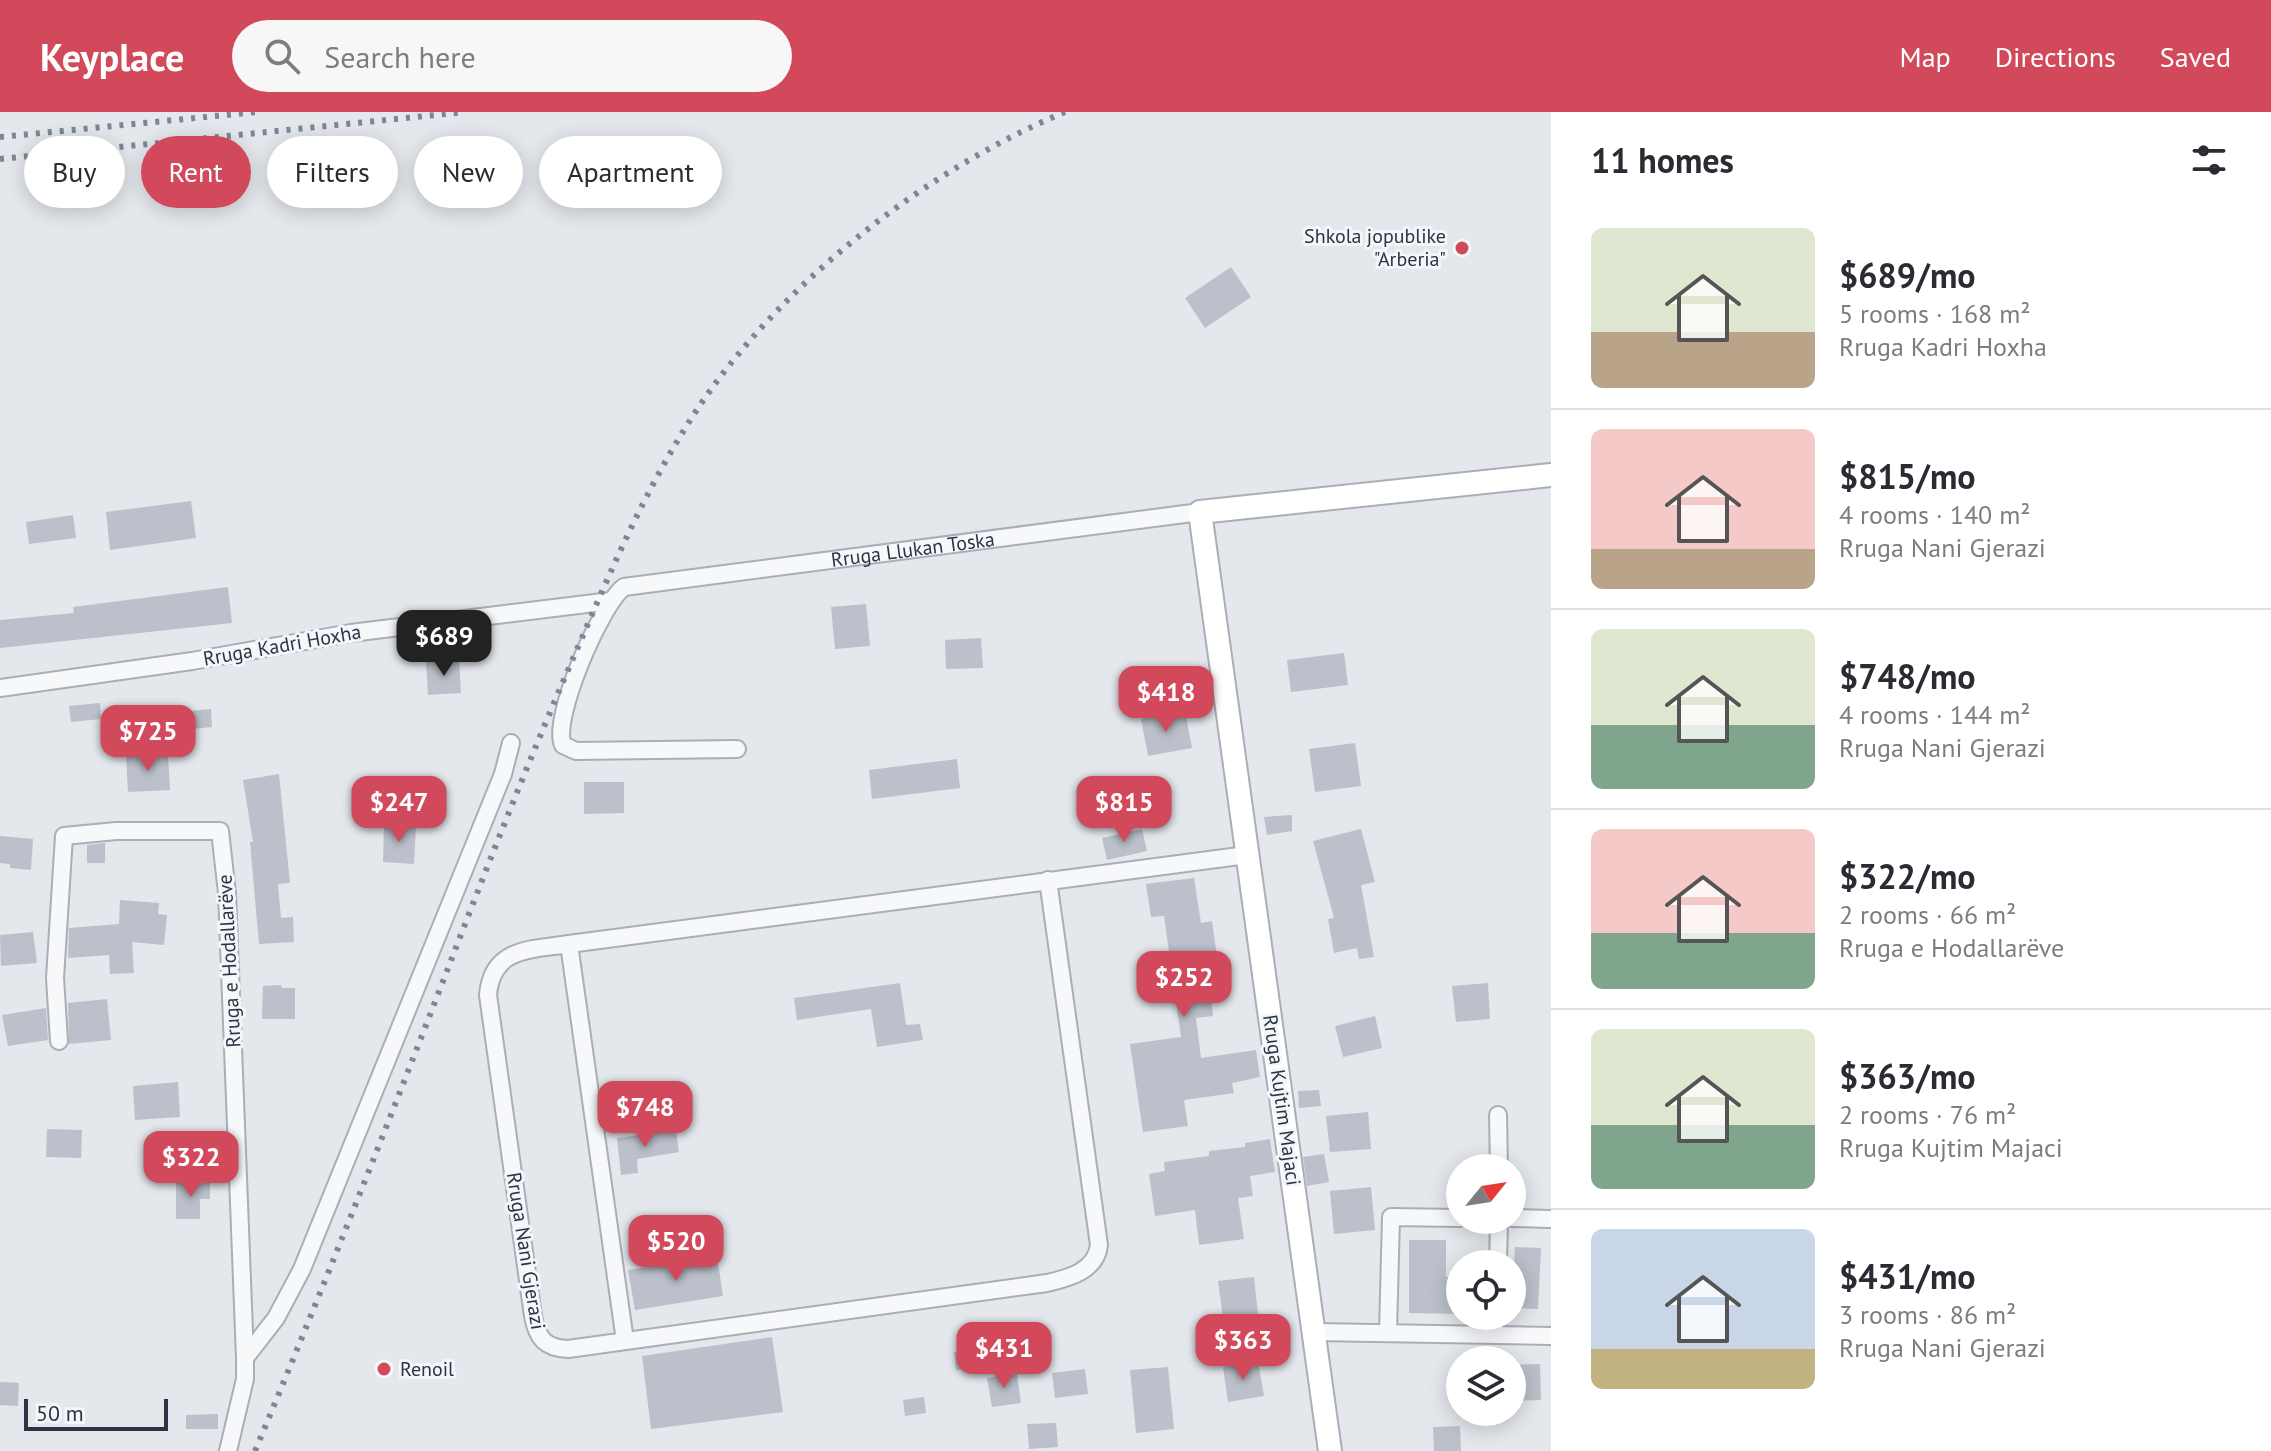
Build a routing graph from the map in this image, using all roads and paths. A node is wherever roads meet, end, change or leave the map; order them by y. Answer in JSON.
{"nodes":[{"id":1,"x":1551,"y":475,"type":"edge"},
{"id":2,"x":1200,"y":512,"type":"junction"},
{"id":3,"x":611,"y":601,"type":"junction"},
{"id":4,"x":0,"y":688,"type":"edge"},
{"id":5,"x":511,"y":743,"type":"dead end"},
{"id":6,"x":737,"y":749,"type":"dead end"},
{"id":7,"x":1247,"y":855,"type":"junction"},
{"id":8,"x":1048,"y":880,"type":"junction"},
{"id":9,"x":569,"y":944,"type":"junction"},
{"id":10,"x":59,"y":1041,"type":"dead end"},
{"id":11,"x":1498,"y":1115,"type":"dead end"},
{"id":12,"x":1499,"y":1154,"type":"edge"},
{"id":13,"x":1446,"y":1218,"type":"edge"},
{"id":14,"x":1526,"y":1218,"type":"edge"},
{"id":15,"x":1551,"y":1219,"type":"edge"},
{"id":16,"x":1497,"y":1330,"type":"edge"},
{"id":17,"x":1315,"y":1332,"type":"junction"},
{"id":18,"x":1388,"y":1333,"type":"junction"},
{"id":19,"x":1497,"y":1335,"type":"junction"},
{"id":20,"x":1551,"y":1336,"type":"edge"},
{"id":21,"x":625,"y":1341,"type":"junction"},
{"id":22,"x":245,"y":1358,"type":"junction"},
{"id":23,"x":228,"y":1451,"type":"edge"},
{"id":24,"x":1330,"y":1451,"type":"edge"}],
"edges":[{"from":1,"to":2,"type":"street","name":"Rruga Llukan Toska"},
{"from":2,"to":3,"type":"street","name":"Rruga Llukan Toska"},
{"from":2,"to":7,"type":"street","name":"Rruga Kujtim Majaci"},
{"from":3,"to":4,"type":"street","name":"Rruga Kadri Hoxha"},
{"from":3,"to":6,"type":"street"},
{"from":5,"to":22,"type":"street"},
{"from":7,"to":8,"type":"street","name":"Rruga Nani Gjerazi"},
{"from":7,"to":17,"type":"street","name":"Rruga Kujtim Majaci"},
{"from":8,"to":9,"type":"street","name":"Rruga Nani Gjerazi"},
{"from":8,"to":21,"type":"street","name":"Rruga Nani Gjerazi"},
{"from":9,"to":21,"type":"street"},
{"from":9,"to":21,"type":"street","name":"Rruga Nani Gjerazi"},
{"from":10,"to":22,"type":"street","name":"Rruga e Hodallarëve"},
{"from":11,"to":12,"type":"street"},
{"from":13,"to":18,"type":"street"},
{"from":14,"to":15,"type":"street"},
{"from":16,"to":19,"type":"street"},
{"from":17,"to":18,"type":"street"},
{"from":17,"to":24,"type":"street","name":"Rruga Kujtim Majaci"},
{"from":18,"to":19,"type":"street"},
{"from":19,"to":20,"type":"street"},
{"from":22,"to":23,"type":"street","name":"Rruga e Hodallarëve"}]}
